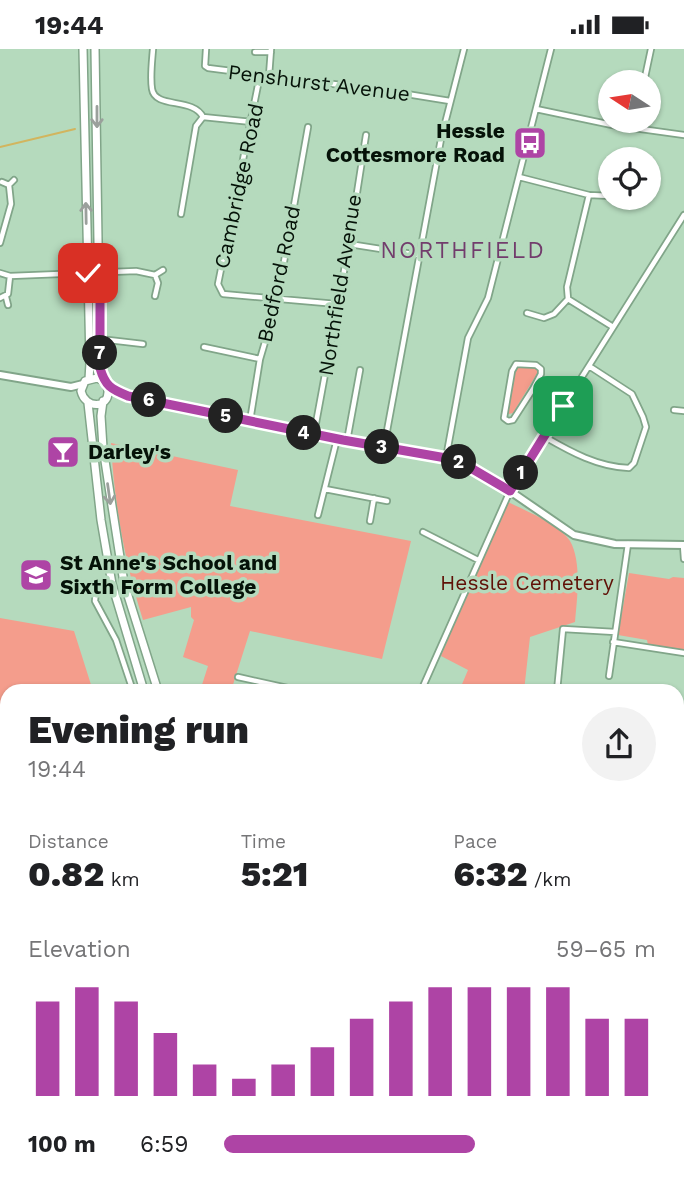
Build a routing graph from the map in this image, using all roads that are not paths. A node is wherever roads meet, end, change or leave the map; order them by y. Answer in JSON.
{"nodes":[{"id":1,"x":83,"y":49,"type":"edge"},
{"id":2,"x":95,"y":49,"type":"edge"},
{"id":3,"x":153,"y":49,"type":"edge"},
{"id":4,"x":206,"y":49,"type":"edge"},
{"id":5,"x":464,"y":49,"type":"edge"},
{"id":6,"x":551,"y":49,"type":"edge"},
{"id":7,"x":651,"y":49,"type":"edge"},
{"id":8,"x":271,"y":51,"type":"edge"},
{"id":9,"x":255,"y":52,"type":"dead end"},
{"id":10,"x":647,"y":70,"type":"edge"},
{"id":11,"x":260,"y":75,"type":"junction"},
{"id":12,"x":269,"y":76,"type":"junction"},
{"id":13,"x":450,"y":101,"type":"junction"},
{"id":14,"x":536,"y":109,"type":"junction"},
{"id":15,"x":203,"y":117,"type":"junction"},
{"id":16,"x":598,"y":121,"type":"edge"},
{"id":17,"x":252,"y":122,"type":"junction"},
{"id":18,"x":308,"y":127,"type":"dead end"},
{"id":19,"x":662,"y":132,"type":"edge"},
{"id":20,"x":366,"y":135,"type":"dead end"},
{"id":21,"x":684,"y":135,"type":"edge"},
{"id":22,"x":519,"y":177,"type":"junction"},
{"id":23,"x":14,"y":180,"type":"dead end"},
{"id":24,"x":2,"y":182,"type":"dead end"},
{"id":25,"x":9,"y":185,"type":"junction"},
{"id":26,"x":589,"y":195,"type":"junction"},
{"id":27,"x":598,"y":195,"type":"edge"},
{"id":28,"x":181,"y":214,"type":"dead end"},
{"id":29,"x":684,"y":215,"type":"edge"},
{"id":30,"x":0,"y":243,"type":"edge"},
{"id":31,"x":349,"y":244,"type":"junction"},
{"id":32,"x":419,"y":255,"type":"junction"},
{"id":33,"x":163,"y":270,"type":"dead end"},
{"id":34,"x":0,"y":273,"type":"edge"},
{"id":35,"x":88,"y":273,"type":"junction"},
{"id":36,"x":100,"y":274,"type":"junction"},
{"id":37,"x":155,"y":275,"type":"junction"},
{"id":38,"x":10,"y":276,"type":"junction"},
{"id":39,"x":155,"y":296,"type":"dead end"},
{"id":40,"x":3,"y":298,"type":"edge"},
{"id":41,"x":568,"y":299,"type":"junction"},
{"id":42,"x":277,"y":301,"type":"junction"},
{"id":43,"x":337,"y":304,"type":"junction"},
{"id":44,"x":8,"y":305,"type":"dead end"},
{"id":45,"x":527,"y":313,"type":"dead end"},
{"id":46,"x":612,"y":327,"type":"junction"},
{"id":47,"x":100,"y":339,"type":"junction"},
{"id":48,"x":143,"y":344,"type":"dead end"},
{"id":49,"x":204,"y":347,"type":"dead end"},
{"id":50,"x":260,"y":359,"type":"junction"},
{"id":51,"x":589,"y":366,"type":"junction"},
{"id":52,"x":360,"y":370,"type":"dead end"},
{"id":53,"x":0,"y":375,"type":"edge"},
{"id":54,"x":86,"y":382,"type":"junction"},
{"id":55,"x":106,"y":385,"type":"junction"},
{"id":56,"x":71,"y":387,"type":"junction"},
{"id":57,"x":533,"y":389,"type":"junction"},
{"id":58,"x":82,"y":394,"type":"junction"},
{"id":59,"x":128,"y":396,"type":"junction"},
{"id":60,"x":105,"y":399,"type":"junction"},
{"id":61,"x":88,"y":403,"type":"junction"},
{"id":62,"x":563,"y":406,"type":"junction"},
{"id":63,"x":674,"y":410,"type":"dead end"},
{"id":64,"x":684,"y":411,"type":"edge"},
{"id":65,"x":250,"y":421,"type":"junction"},
{"id":66,"x":314,"y":435,"type":"junction"},
{"id":67,"x":545,"y":436,"type":"junction"},
{"id":68,"x":337,"y":439,"type":"junction"},
{"id":69,"x":347,"y":441,"type":"junction"},
{"id":70,"x":384,"y":447,"type":"junction"},
{"id":71,"x":446,"y":458,"type":"junction"},
{"id":72,"x":325,"y":489,"type":"junction"},
{"id":73,"x":510,"y":491,"type":"junction"},
{"id":74,"x":374,"y":498,"type":"junction"},
{"id":75,"x":387,"y":501,"type":"dead end"},
{"id":76,"x":318,"y":515,"type":"dead end"},
{"id":77,"x":370,"y":521,"type":"dead end"},
{"id":78,"x":423,"y":532,"type":"dead end"},
{"id":79,"x":628,"y":544,"type":"junction"},
{"id":80,"x":684,"y":545,"type":"edge"},
{"id":81,"x":684,"y":559,"type":"edge"},
{"id":82,"x":478,"y":560,"type":"junction"},
{"id":83,"x":112,"y":584,"type":"junction"},
{"id":84,"x":615,"y":632,"type":"junction"},
{"id":85,"x":613,"y":642,"type":"junction"},
{"id":86,"x":684,"y":653,"type":"edge"},
{"id":87,"x":609,"y":676,"type":"dead end"},
{"id":88,"x":238,"y":677,"type":"dead end"},
{"id":89,"x":131,"y":684,"type":"edge"},
{"id":90,"x":142,"y":684,"type":"edge"},
{"id":91,"x":156,"y":684,"type":"edge"},
{"id":92,"x":270,"y":684,"type":"edge"},
{"id":93,"x":424,"y":684,"type":"edge"},
{"id":94,"x":558,"y":684,"type":"edge"}],
"edges":[{"from":35,"to":1,"type":"main road","one_way":true},
{"from":2,"to":36,"type":"main road","one_way":true},
{"from":3,"to":15,"type":"street"},
{"from":4,"to":11,"type":"street","name":"Penshurst Avenue"},
{"from":5,"to":13,"type":"street"},
{"from":6,"to":14,"type":"street"},
{"from":7,"to":10,"type":"street"},
{"from":8,"to":9,"type":"street"},
{"from":8,"to":12,"type":"street"},
{"from":11,"to":12,"type":"street","name":"Penshurst Avenue"},
{"from":11,"to":17,"type":"street","name":"Cambridge Road"},
{"from":12,"to":13,"type":"street","name":"Penshurst Avenue"},
{"from":13,"to":32,"type":"street"},
{"from":14,"to":16,"type":"street"},
{"from":14,"to":22,"type":"street"},
{"from":15,"to":17,"type":"street"},
{"from":15,"to":28,"type":"street"},
{"from":17,"to":42,"type":"street","name":"Cambridge Road"},
{"from":18,"to":42,"type":"street","name":"Bedford Road"},
{"from":19,"to":21,"type":"street"},
{"from":20,"to":31,"type":"street","name":"Northfield Avenue"},
{"from":22,"to":26,"type":"street"},
{"from":22,"to":71,"type":"street"},
{"from":23,"to":25,"type":"street"},
{"from":24,"to":25,"type":"street"},
{"from":25,"to":30,"type":"street"},
{"from":26,"to":27,"type":"street"},
{"from":26,"to":41,"type":"street"},
{"from":29,"to":46,"type":"street"},
{"from":31,"to":32,"type":"street"},
{"from":31,"to":43,"type":"street","name":"Northfield Avenue"},
{"from":32,"to":70,"type":"street"},
{"from":33,"to":37,"type":"street"},
{"from":34,"to":38,"type":"street"},
{"from":35,"to":36,"type":"street"},
{"from":35,"to":38,"type":"street"},
{"from":35,"to":54,"type":"main road"},
{"from":36,"to":37,"type":"street"},
{"from":36,"to":47,"type":"main road"},
{"from":37,"to":39,"type":"street"},
{"from":38,"to":40,"type":"street"},
{"from":40,"to":44,"type":"street"},
{"from":41,"to":45,"type":"street"},
{"from":41,"to":46,"type":"street"},
{"from":42,"to":43,"type":"street"},
{"from":42,"to":50,"type":"street","name":"Bedford Road"},
{"from":43,"to":66,"type":"street","name":"Northfield Avenue"},
{"from":46,"to":51,"type":"street"},
{"from":47,"to":48,"type":"street"},
{"from":47,"to":55,"type":"main road"},
{"from":49,"to":50,"type":"street"},
{"from":50,"to":65,"type":"street","name":"Bedford Road"},
{"from":51,"to":62,"type":"street"},
{"from":51,"to":67,"type":"street"},
{"from":52,"to":69,"type":"street"},
{"from":53,"to":56,"type":"street"},
{"from":54,"to":55,"type":"main road"},
{"from":54,"to":56,"type":"street"},
{"from":54,"to":58,"type":"main road"},
{"from":55,"to":59,"type":"street"},
{"from":55,"to":60,"type":"main road"},
{"from":56,"to":58,"type":"street"},
{"from":57,"to":57,"type":"street"},
{"from":57,"to":62,"type":"street"},
{"from":58,"to":61,"type":"main road"},
{"from":59,"to":60,"type":"street"},
{"from":59,"to":65,"type":"street"},
{"from":60,"to":61,"type":"main road"},
{"from":60,"to":91,"type":"main road","one_way":true},
{"from":61,"to":83,"type":"main road"},
{"from":62,"to":67,"type":"street"},
{"from":63,"to":64,"type":"street"},
{"from":65,"to":66,"type":"street"},
{"from":66,"to":68,"type":"street"},
{"from":67,"to":73,"type":"street"},
{"from":68,"to":69,"type":"street"},
{"from":68,"to":72,"type":"street"},
{"from":69,"to":70,"type":"street"},
{"from":70,"to":71,"type":"street"},
{"from":71,"to":73,"type":"street"},
{"from":72,"to":74,"type":"street"},
{"from":72,"to":76,"type":"street"},
{"from":73,"to":79,"type":"street"},
{"from":73,"to":82,"type":"street"},
{"from":74,"to":75,"type":"street"},
{"from":74,"to":77,"type":"street"},
{"from":78,"to":82,"type":"street"},
{"from":79,"to":80,"type":"street"},
{"from":79,"to":84,"type":"street"},
{"from":80,"to":81,"type":"street"},
{"from":82,"to":93,"type":"street"},
{"from":83,"to":89,"type":"street"},
{"from":83,"to":90,"type":"main road"},
{"from":84,"to":85,"type":"street"},
{"from":84,"to":94,"type":"street"},
{"from":85,"to":86,"type":"street"},
{"from":85,"to":87,"type":"street"},
{"from":88,"to":92,"type":"street"}]}
